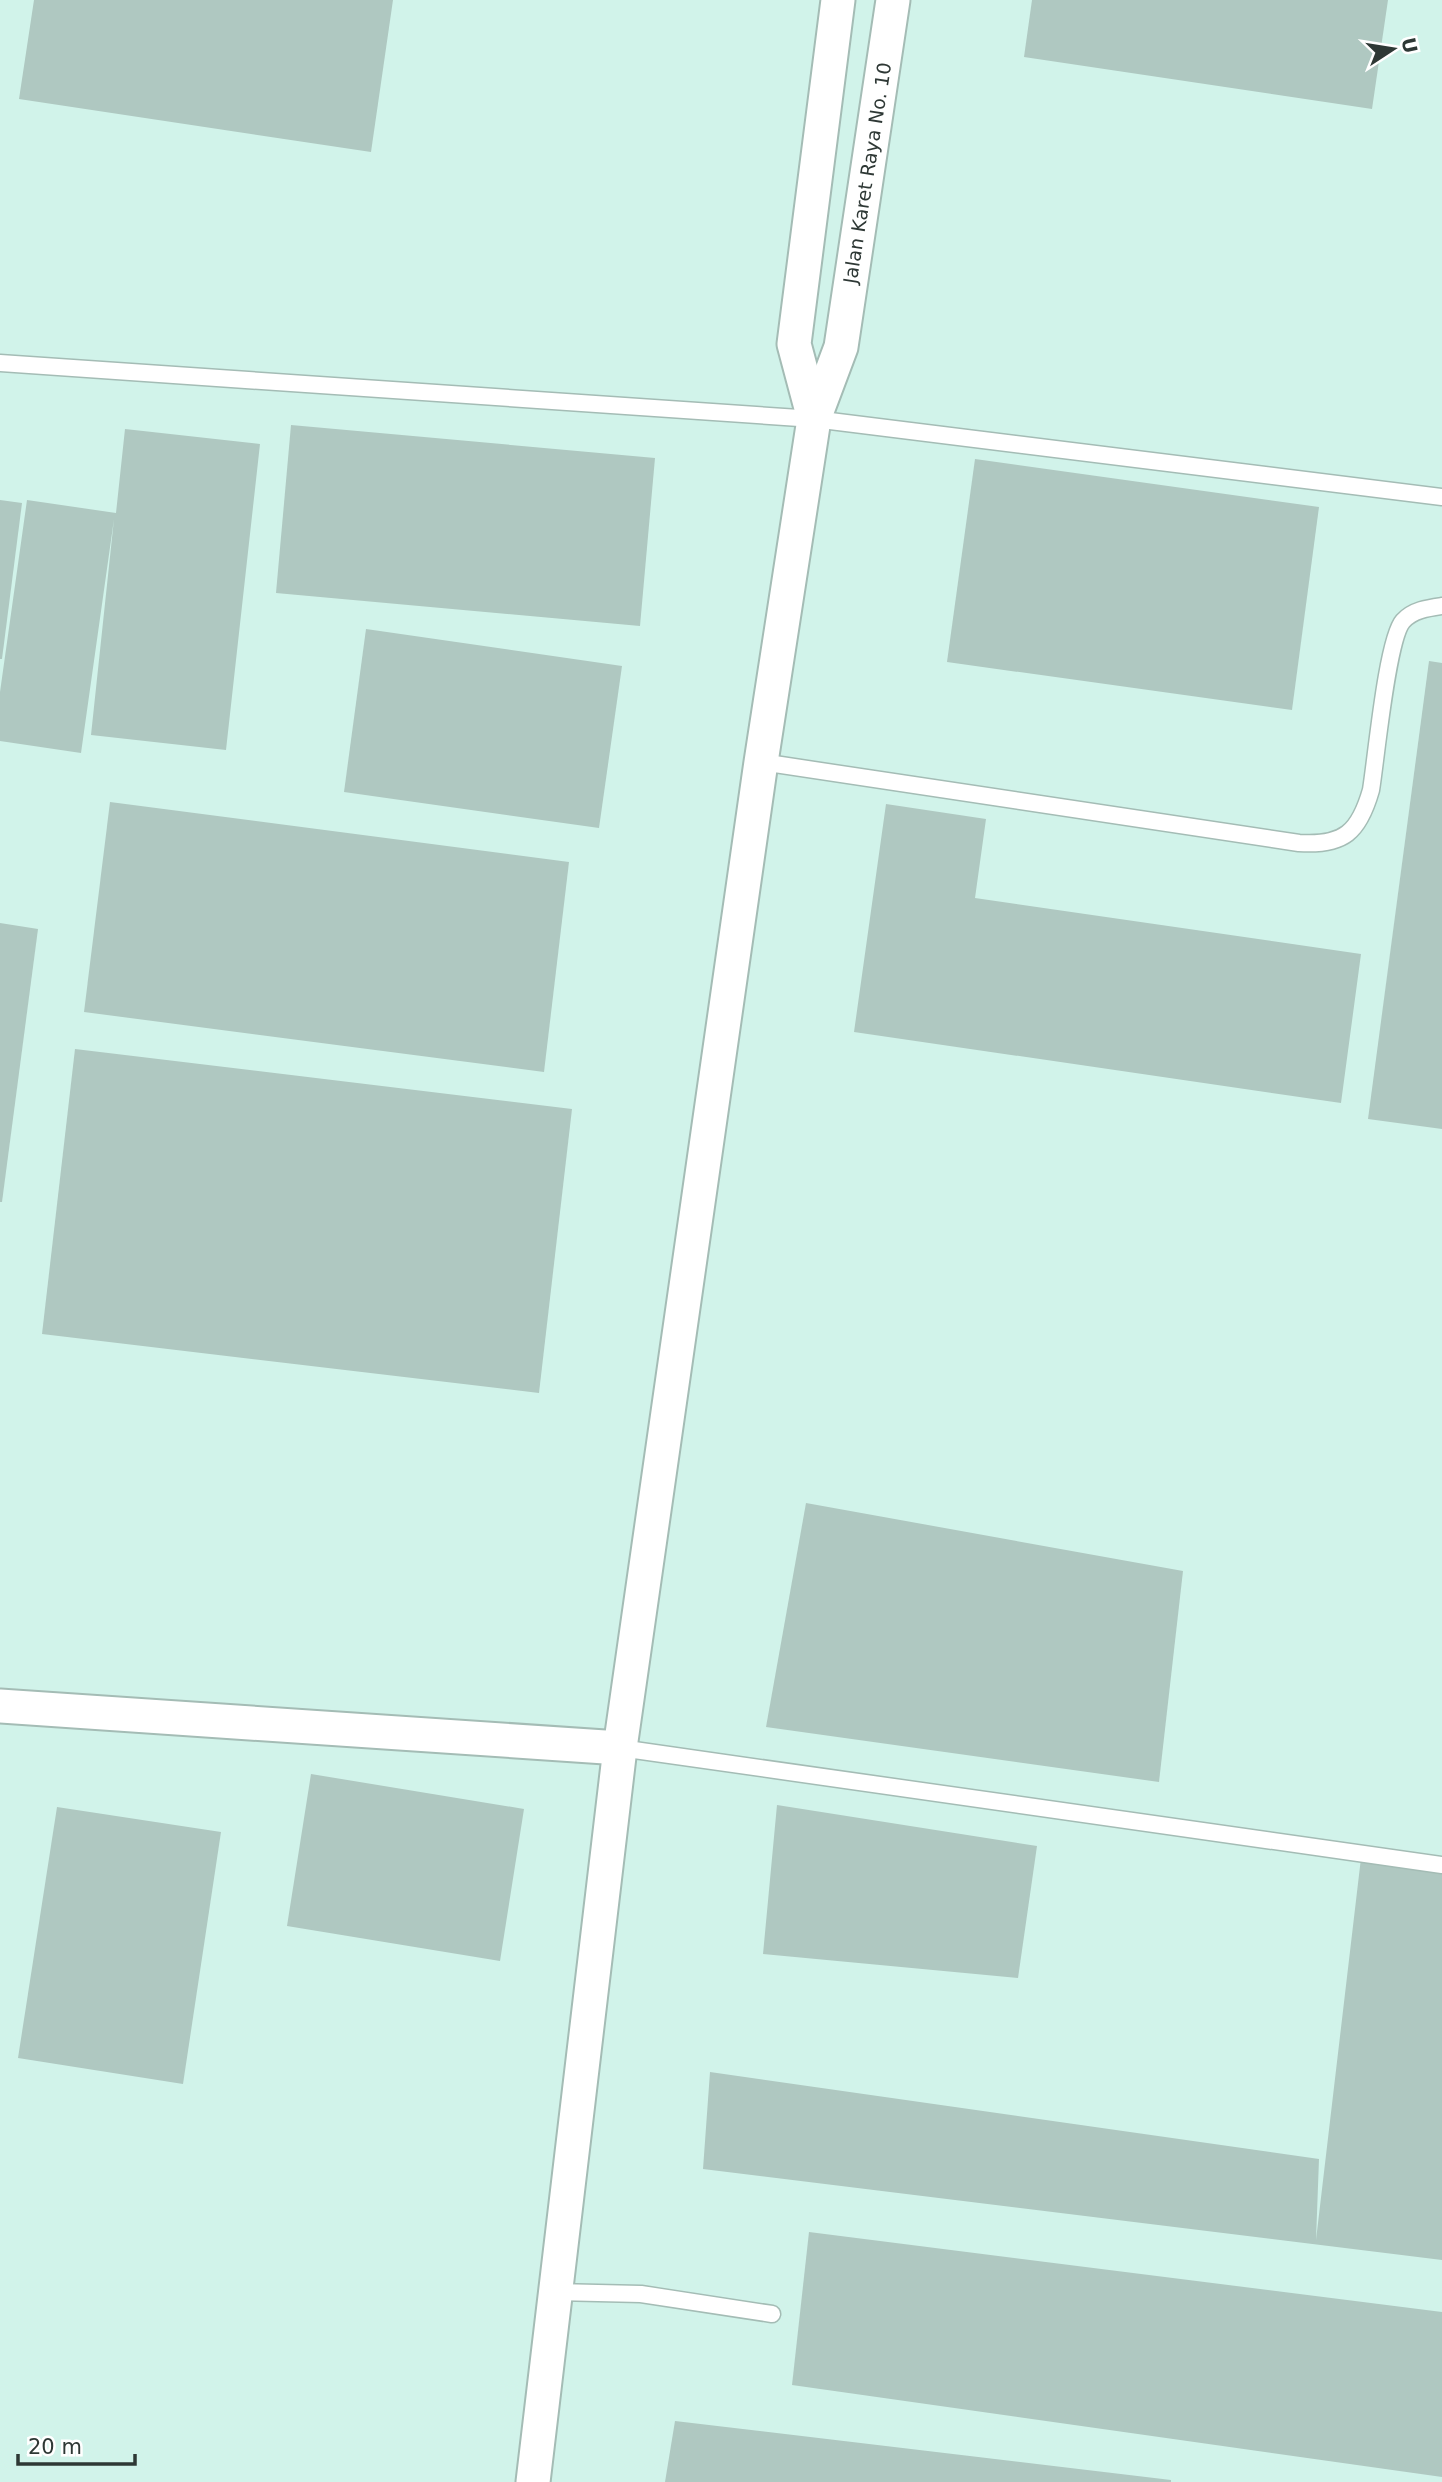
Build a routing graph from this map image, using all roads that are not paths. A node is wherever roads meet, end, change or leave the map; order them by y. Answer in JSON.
{"nodes":[{"id":1,"x":838,"y":0,"type":"edge"},
{"id":2,"x":893,"y":0,"type":"edge"},
{"id":3,"x":0,"y":363,"type":"edge"},
{"id":4,"x":814,"y":419,"type":"junction"},
{"id":5,"x":1442,"y":497,"type":"edge"},
{"id":6,"x":1442,"y":606,"type":"edge"},
{"id":7,"x":761,"y":762,"type":"junction"},
{"id":8,"x":0,"y":1706,"type":"edge"},
{"id":9,"x":620,"y":1748,"type":"junction"},
{"id":10,"x":1442,"y":1865,"type":"edge"},
{"id":11,"x":555,"y":2292,"type":"junction"},
{"id":12,"x":772,"y":2314,"type":"dead end"},
{"id":13,"x":533,"y":2482,"type":"edge"}],
"edges":[{"from":1,"to":4,"type":"street"},
{"from":2,"to":4,"type":"street","name":"Jalan Karet Raya No. 10"},
{"from":3,"to":4,"type":"lane"},
{"from":4,"to":5,"type":"lane"},
{"from":4,"to":7,"type":"street"},
{"from":6,"to":7,"type":"lane"},
{"from":7,"to":9,"type":"street"},
{"from":8,"to":9,"type":"street"},
{"from":9,"to":10,"type":"lane"},
{"from":9,"to":11,"type":"street"},
{"from":11,"to":12,"type":"lane"},
{"from":11,"to":13,"type":"street"}]}
